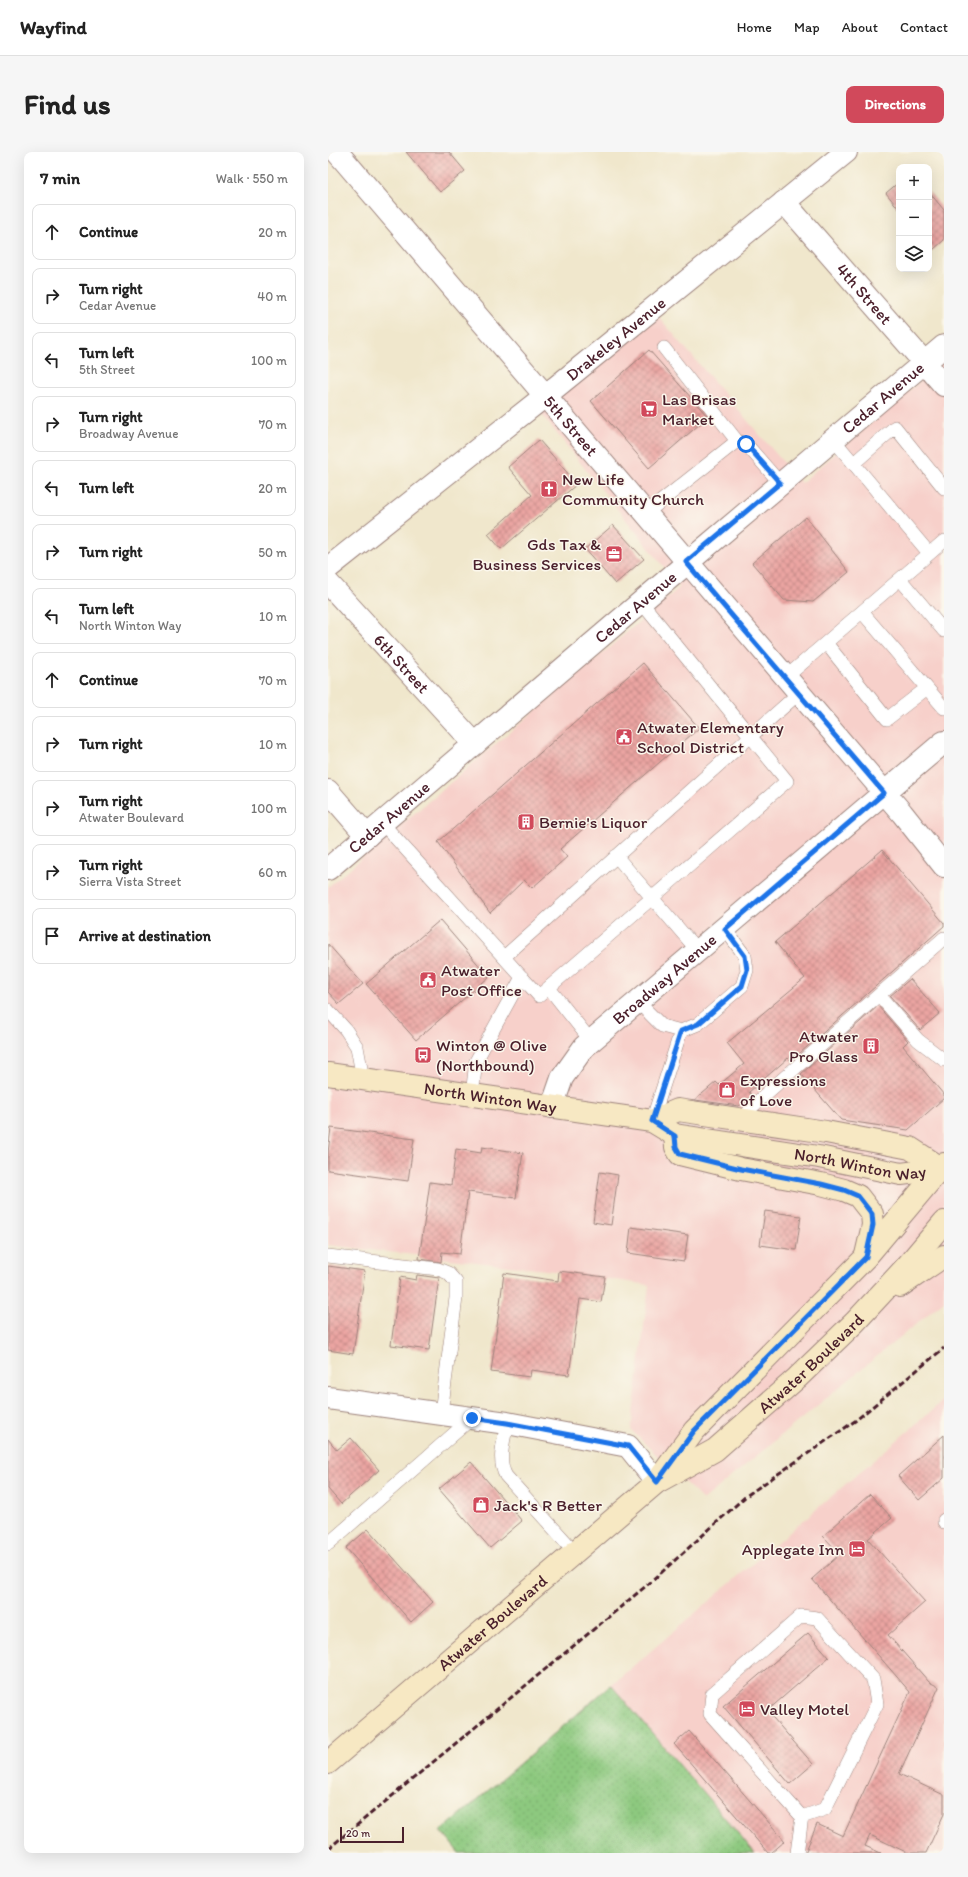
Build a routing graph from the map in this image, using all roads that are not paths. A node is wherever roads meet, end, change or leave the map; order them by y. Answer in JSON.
{"nodes":[{"id":1,"x":337,"y":152,"type":"edge"},
{"id":2,"x":846,"y":152,"type":"edge"},
{"id":3,"x":784,"y":202,"type":"junction"},
{"id":4,"x":944,"y":346,"type":"edge"},
{"id":5,"x":664,"y":348,"type":"dead end"},
{"id":6,"x":924,"y":362,"type":"junction"},
{"id":7,"x":944,"y":385,"type":"edge"},
{"id":8,"x":545,"y":396,"type":"junction"},
{"id":9,"x":833,"y":439,"type":"junction"},
{"id":10,"x":737,"y":441,"type":"junction"},
{"id":11,"x":854,"y":463,"type":"junction"},
{"id":12,"x":780,"y":483,"type":"junction"},
{"id":13,"x":944,"y":488,"type":"edge"},
{"id":14,"x":645,"y":514,"type":"junction"},
{"id":15,"x":944,"y":541,"type":"edge"},
{"id":16,"x":929,"y":553,"type":"junction"},
{"id":17,"x":686,"y":562,"type":"junction"},
{"id":18,"x":328,"y":568,"type":"edge"},
{"id":19,"x":900,"y":579,"type":"junction"},
{"id":20,"x":328,"y":583,"type":"edge"},
{"id":21,"x":641,"y":602,"type":"junction"},
{"id":22,"x":862,"y":612,"type":"junction"},
{"id":23,"x":944,"y":631,"type":"edge"},
{"id":24,"x":826,"y":643,"type":"junction"},
{"id":25,"x":792,"y":686,"type":"junction"},
{"id":26,"x":927,"y":688,"type":"junction"},
{"id":27,"x":944,"y":708,"type":"edge"},
{"id":28,"x":750,"y":736,"type":"junction"},
{"id":29,"x":944,"y":742,"type":"edge"},
{"id":30,"x":475,"y":744,"type":"junction"},
{"id":31,"x":328,"y":791,"type":"edge"},
{"id":32,"x":884,"y":793,"type":"junction"},
{"id":33,"x":375,"y":830,"type":"junction"},
{"id":34,"x":616,"y":856,"type":"junction"},
{"id":35,"x":944,"y":866,"type":"edge"},
{"id":36,"x":328,"y":869,"type":"edge"},
{"id":37,"x":652,"y":898,"type":"junction"},
{"id":38,"x":725,"y":929,"type":"junction"},
{"id":39,"x":944,"y":938,"type":"edge"},
{"id":40,"x":698,"y":951,"type":"junction"},
{"id":41,"x":504,"y":956,"type":"junction"},
{"id":42,"x":522,"y":977,"type":"junction"},
{"id":43,"x":544,"y":992,"type":"junction"},
{"id":44,"x":879,"y":995,"type":"junction"},
{"id":45,"x":638,"y":1002,"type":"junction"},
{"id":46,"x":328,"y":1010,"type":"edge"},
{"id":47,"x":681,"y":1031,"type":"junction"},
{"id":48,"x":591,"y":1041,"type":"junction"},
{"id":49,"x":944,"y":1060,"type":"edge"},
{"id":50,"x":328,"y":1074,"type":"edge"},
{"id":51,"x":362,"y":1079,"type":"junction"},
{"id":52,"x":472,"y":1095,"type":"junction"},
{"id":53,"x":552,"y":1107,"type":"junction"},
{"id":54,"x":743,"y":1120,"type":"junction"},
{"id":55,"x":652,"y":1121,"type":"junction"},
{"id":56,"x":675,"y":1136,"type":"junction"},
{"id":57,"x":943,"y":1168,"type":"edge"},
{"id":58,"x":944,"y":1222,"type":"edge"},
{"id":59,"x":328,"y":1256,"type":"edge"},
{"id":60,"x":944,"y":1256,"type":"edge"},
{"id":61,"x":866,"y":1257,"type":"junction"},
{"id":62,"x":868,"y":1308,"type":"junction"},
{"id":63,"x":328,"y":1398,"type":"edge"},
{"id":64,"x":440,"y":1413,"type":"junction"},
{"id":65,"x":472,"y":1418,"type":"junction"},
{"id":66,"x":507,"y":1423,"type":"junction"},
{"id":67,"x":657,"y":1482,"type":"junction"},
{"id":68,"x":328,"y":1544,"type":"edge"},
{"id":69,"x":575,"y":1552,"type":"junction"},
{"id":70,"x":328,"y":1763,"type":"edge"},
{"id":71,"x":802,"y":1817,"type":"junction"},
{"id":72,"x":797,"y":1853,"type":"edge"}],
"edges":[{"from":1,"to":8,"type":"street","name":"5th Street"},
{"from":2,"to":3,"type":"street","name":"Drakeley Avenue"},
{"from":3,"to":6,"type":"street","name":"4th Street"},
{"from":3,"to":8,"type":"street","name":"Drakeley Avenue"},
{"from":4,"to":6,"type":"street","name":"Cedar Avenue"},
{"from":5,"to":10,"type":"lane"},
{"from":6,"to":7,"type":"street","name":"4th Street"},
{"from":6,"to":9,"type":"street","name":"Cedar Avenue"},
{"from":8,"to":14,"type":"street","name":"5th Street"},
{"from":8,"to":18,"type":"street","name":"Drakeley Avenue"},
{"from":9,"to":11,"type":"lane"},
{"from":9,"to":12,"type":"street","name":"Cedar Avenue"},
{"from":10,"to":12,"type":"lane"},
{"from":10,"to":14,"type":"lane"},
{"from":11,"to":13,"type":"lane"},
{"from":11,"to":16,"type":"lane"},
{"from":12,"to":17,"type":"street","name":"Cedar Avenue"},
{"from":14,"to":17,"type":"street","name":"5th Street"},
{"from":15,"to":16,"type":"lane"},
{"from":16,"to":19,"type":"lane"},
{"from":17,"to":21,"type":"street","name":"Cedar Avenue"},
{"from":17,"to":25,"type":"street","name":"5th Street"},
{"from":19,"to":22,"type":"lane"},
{"from":19,"to":23,"type":"lane"},
{"from":20,"to":30,"type":"street","name":"6th Street"},
{"from":21,"to":28,"type":"lane"},
{"from":21,"to":30,"type":"street","name":"Cedar Avenue"},
{"from":22,"to":24,"type":"lane"},
{"from":22,"to":26,"type":"lane"},
{"from":24,"to":25,"type":"lane"},
{"from":24,"to":26,"type":"lane"},
{"from":25,"to":28,"type":"lane"},
{"from":25,"to":32,"type":"street","name":"5th Street"},
{"from":26,"to":27,"type":"lane"},
{"from":28,"to":34,"type":"lane"},
{"from":28,"to":37,"type":"lane"},
{"from":29,"to":32,"type":"street","name":"Broadway Avenue"},
{"from":30,"to":33,"type":"street","name":"Cedar Avenue"},
{"from":31,"to":33,"type":"street"},
{"from":32,"to":35,"type":"street","name":"5th Street"},
{"from":32,"to":38,"type":"street","name":"Broadway Avenue"},
{"from":33,"to":36,"type":"street","name":"Cedar Avenue"},
{"from":33,"to":41,"type":"lane"},
{"from":34,"to":37,"type":"lane"},
{"from":34,"to":41,"type":"lane"},
{"from":37,"to":40,"type":"lane"},
{"from":37,"to":43,"type":"lane"},
{"from":38,"to":40,"type":"street","name":"Broadway Avenue"},
{"from":38,"to":47,"type":"lane"},
{"from":39,"to":44,"type":"lane"},
{"from":40,"to":45,"type":"street","name":"Broadway Avenue"},
{"from":41,"to":42,"type":"lane"},
{"from":42,"to":43,"type":"lane"},
{"from":42,"to":52,"type":"lane"},
{"from":43,"to":48,"type":"lane"},
{"from":44,"to":49,"type":"lane"},
{"from":44,"to":54,"type":"lane"},
{"from":45,"to":47,"type":"lane"},
{"from":45,"to":48,"type":"street","name":"Broadway Avenue"},
{"from":46,"to":51,"type":"lane"},
{"from":47,"to":55,"type":"lane"},
{"from":48,"to":53,"type":"street","name":"Broadway Avenue"},
{"from":50,"to":51,"type":"main road","name":"North Winton Way"},
{"from":51,"to":52,"type":"main road","name":"North Winton Way"},
{"from":52,"to":53,"type":"main road","name":"North Winton Way"},
{"from":53,"to":55,"type":"main road","name":"North Winton Way"},
{"from":54,"to":55,"type":"main road","name":"North Winton Way"},
{"from":54,"to":57,"type":"main road","name":"North Winton Way"},
{"from":55,"to":56,"type":"main road","name":"North Winton Way"},
{"from":56,"to":57,"type":"main road","name":"North Winton Way"},
{"from":56,"to":61,"type":"main road"},
{"from":57,"to":61,"type":"main road","name":"Atwater Boulevard"},
{"from":58,"to":62,"type":"main road","name":"Atwater Boulevard"},
{"from":59,"to":64,"type":"lane"},
{"from":60,"to":62,"type":"main road"},
{"from":61,"to":67,"type":"main road","name":"Atwater Boulevard"},
{"from":62,"to":67,"type":"main road","name":"Atwater Boulevard"},
{"from":63,"to":64,"type":"street"},
{"from":64,"to":65,"type":"street"},
{"from":65,"to":66,"type":"street"},
{"from":65,"to":68,"type":"lane"},
{"from":66,"to":67,"type":"street"},
{"from":66,"to":69,"type":"lane"},
{"from":67,"to":69,"type":"main road","name":"Atwater Boulevard"},
{"from":69,"to":70,"type":"main road","name":"Atwater Boulevard"},
{"from":71,"to":71,"type":"lane"},
{"from":71,"to":72,"type":"lane"}]}
